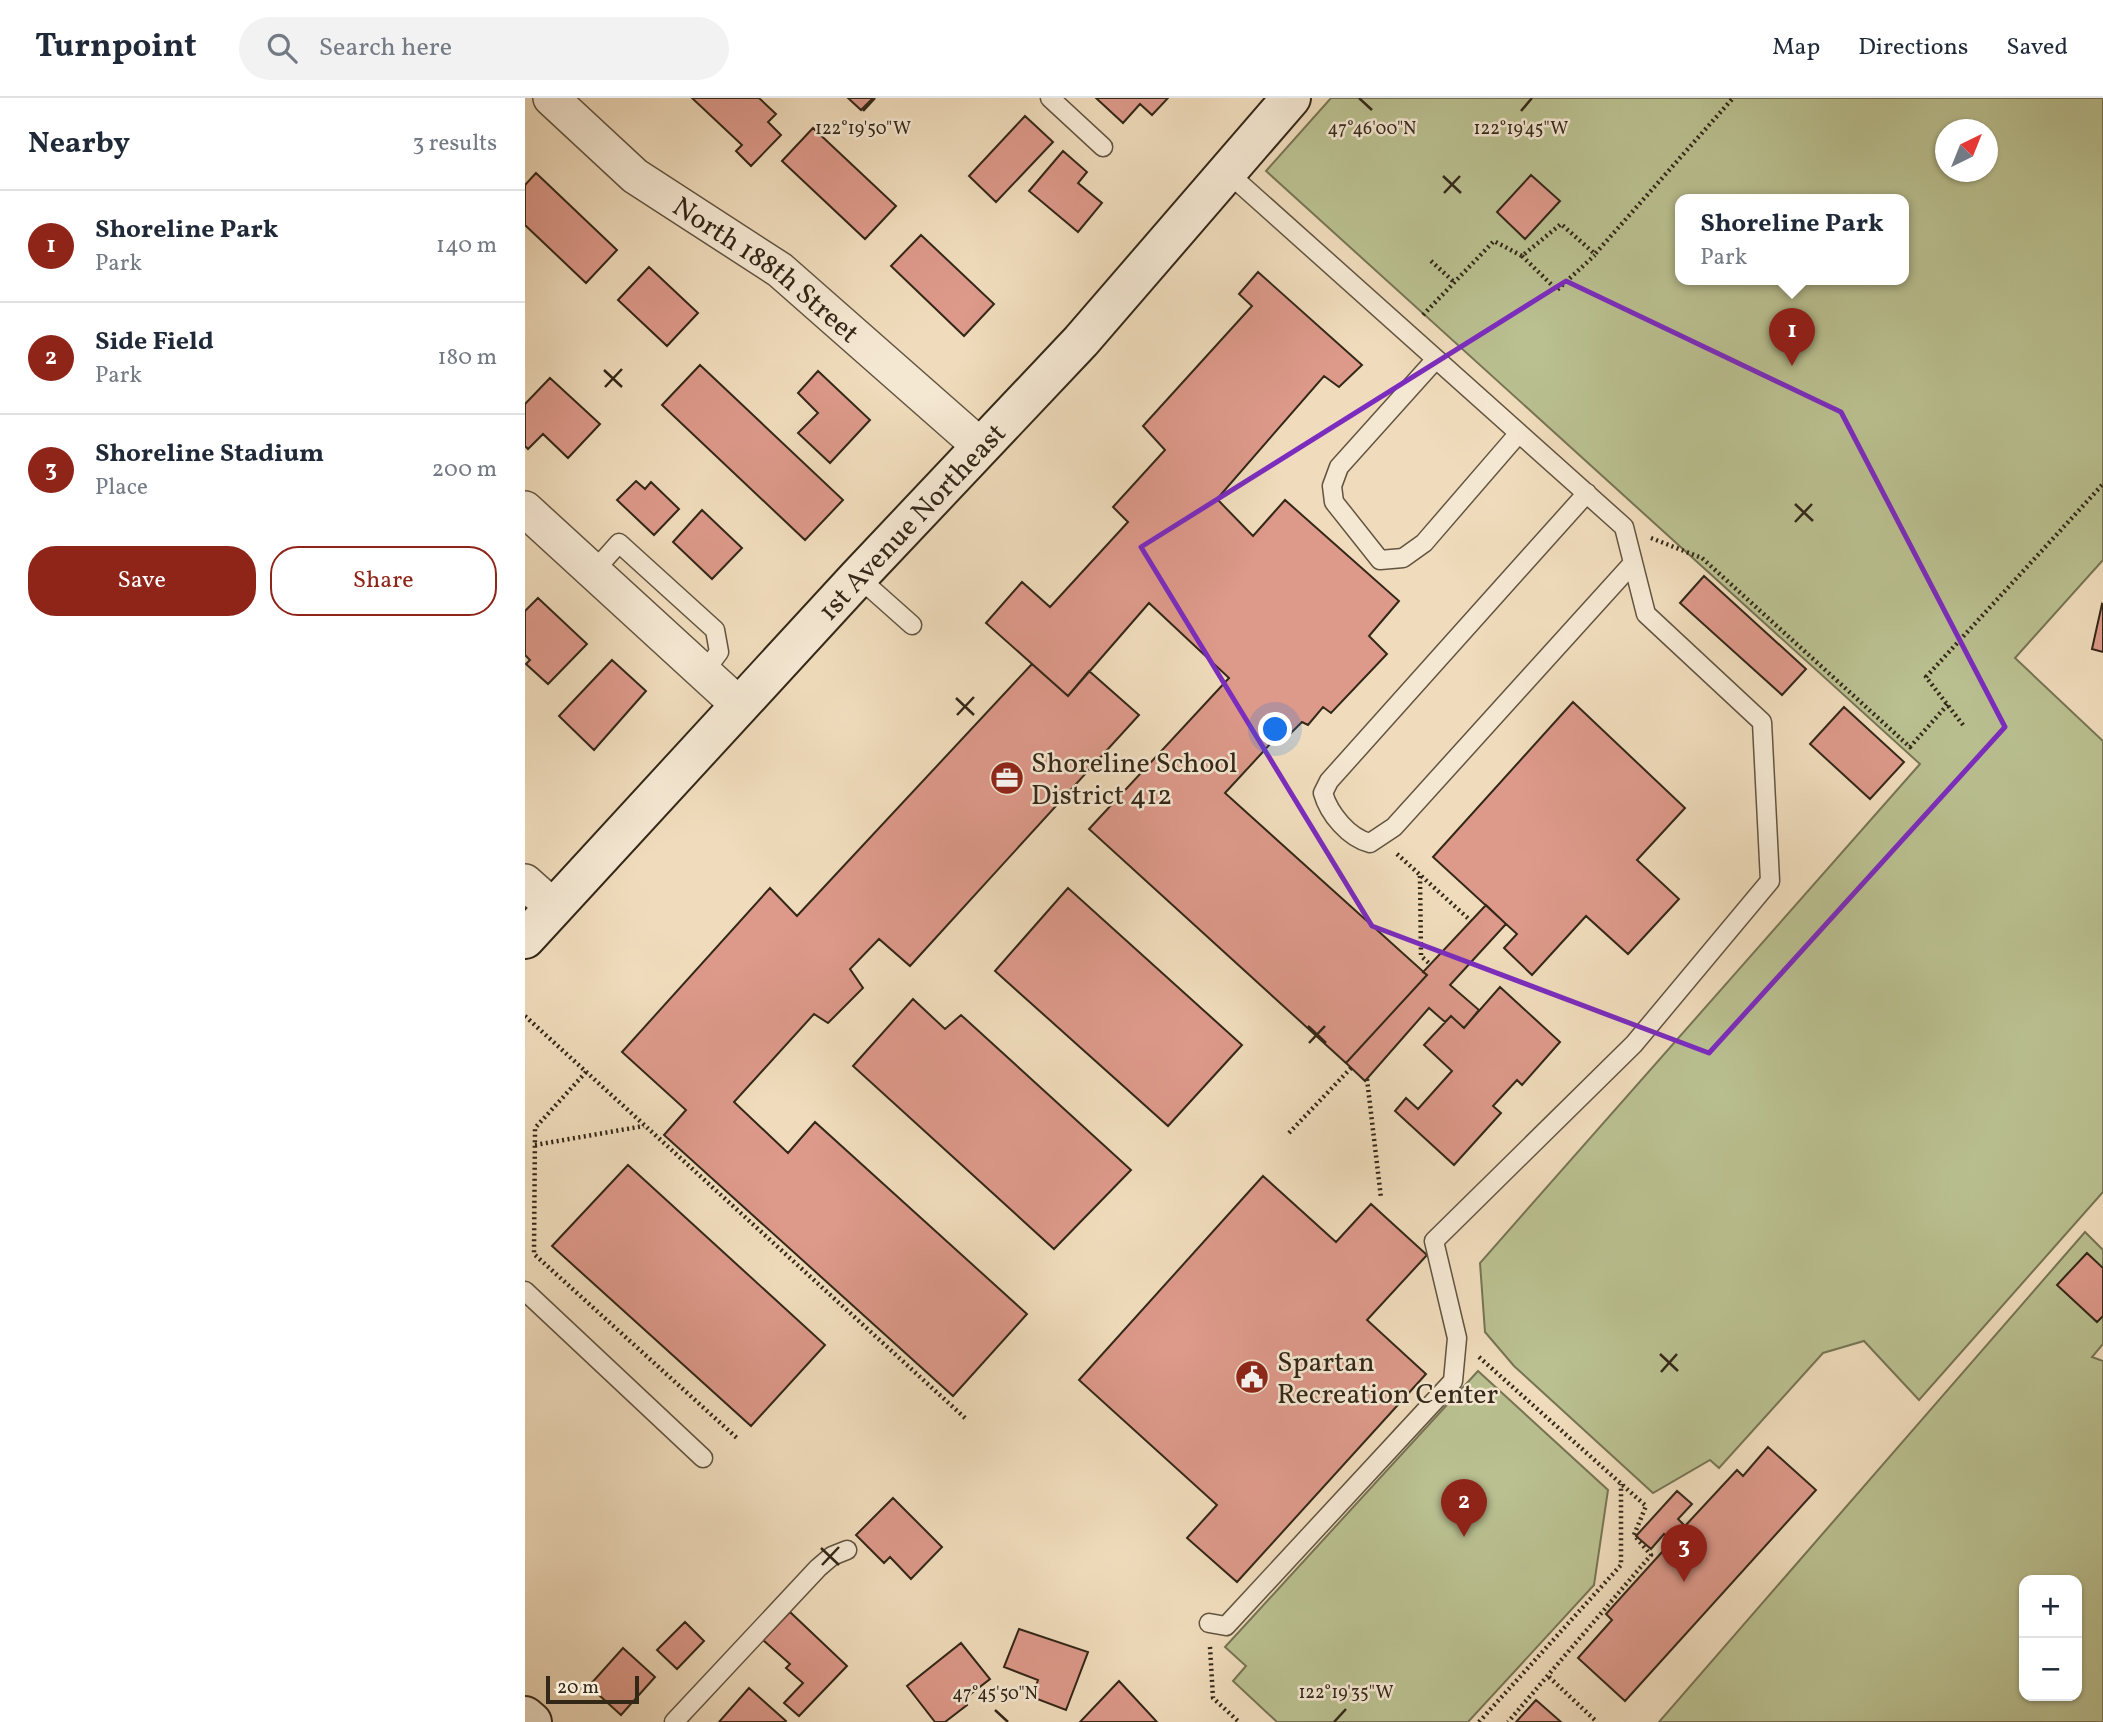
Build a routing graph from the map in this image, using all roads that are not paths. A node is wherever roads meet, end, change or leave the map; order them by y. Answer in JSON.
{"nodes":[{"id":1,"x":551,"y":98,"type":"edge"},
{"id":2,"x":1050,"y":98,"type":"edge"},
{"id":3,"x":1291,"y":98,"type":"edge"},
{"id":4,"x":1103,"y":147,"type":"dead end"},
{"id":5,"x":1227,"y":172,"type":"junction"},
{"id":6,"x":1436,"y":359,"type":"junction"},
{"id":7,"x":1519,"y":433,"type":"junction"},
{"id":8,"x":980,"y":446,"type":"junction"},
{"id":9,"x":1587,"y":493,"type":"junction"},
{"id":10,"x":525,"y":509,"type":"edge"},
{"id":11,"x":1633,"y":562,"type":"junction"},
{"id":12,"x":858,"y":577,"type":"junction"},
{"id":13,"x":912,"y":625,"type":"dead end"},
{"id":14,"x":739,"y":705,"type":"junction"},
{"id":15,"x":538,"y":894,"type":"edge"},
{"id":16,"x":525,"y":939,"type":"edge"},
{"id":17,"x":525,"y":1291,"type":"edge"},
{"id":18,"x":703,"y":1458,"type":"dead end"},
{"id":19,"x":847,"y":1550,"type":"dead end"},
{"id":20,"x":1209,"y":1623,"type":"road end"},
{"id":21,"x":525,"y":1716,"type":"edge"},
{"id":22,"x":532,"y":1722,"type":"edge"},
{"id":23,"x":674,"y":1722,"type":"edge"}],
"edges":[{"from":1,"to":8,"type":"street","name":"North 188th Street"},
{"from":2,"to":4,"type":"lane"},
{"from":3,"to":5,"type":"street","name":"1st Avenue Northeast"},
{"from":5,"to":6,"type":"lane"},
{"from":5,"to":8,"type":"street","name":"1st Avenue Northeast"},
{"from":6,"to":7,"type":"lane"},
{"from":6,"to":7,"type":"lane"},
{"from":7,"to":9,"type":"lane"},
{"from":8,"to":12,"type":"street","name":"1st Avenue Northeast"},
{"from":9,"to":11,"type":"lane"},
{"from":9,"to":11,"type":"lane"},
{"from":10,"to":14,"type":"street"},
{"from":11,"to":20,"type":"lane"},
{"from":12,"to":13,"type":"lane"},
{"from":12,"to":14,"type":"street","name":"1st Avenue Northeast"},
{"from":14,"to":15,"type":"street","name":"1st Avenue Northeast"},
{"from":15,"to":16,"type":"street","name":"1st Avenue Northeast"},
{"from":17,"to":18,"type":"lane"},
{"from":19,"to":23,"type":"lane"},
{"from":21,"to":22,"type":"street"}]}
